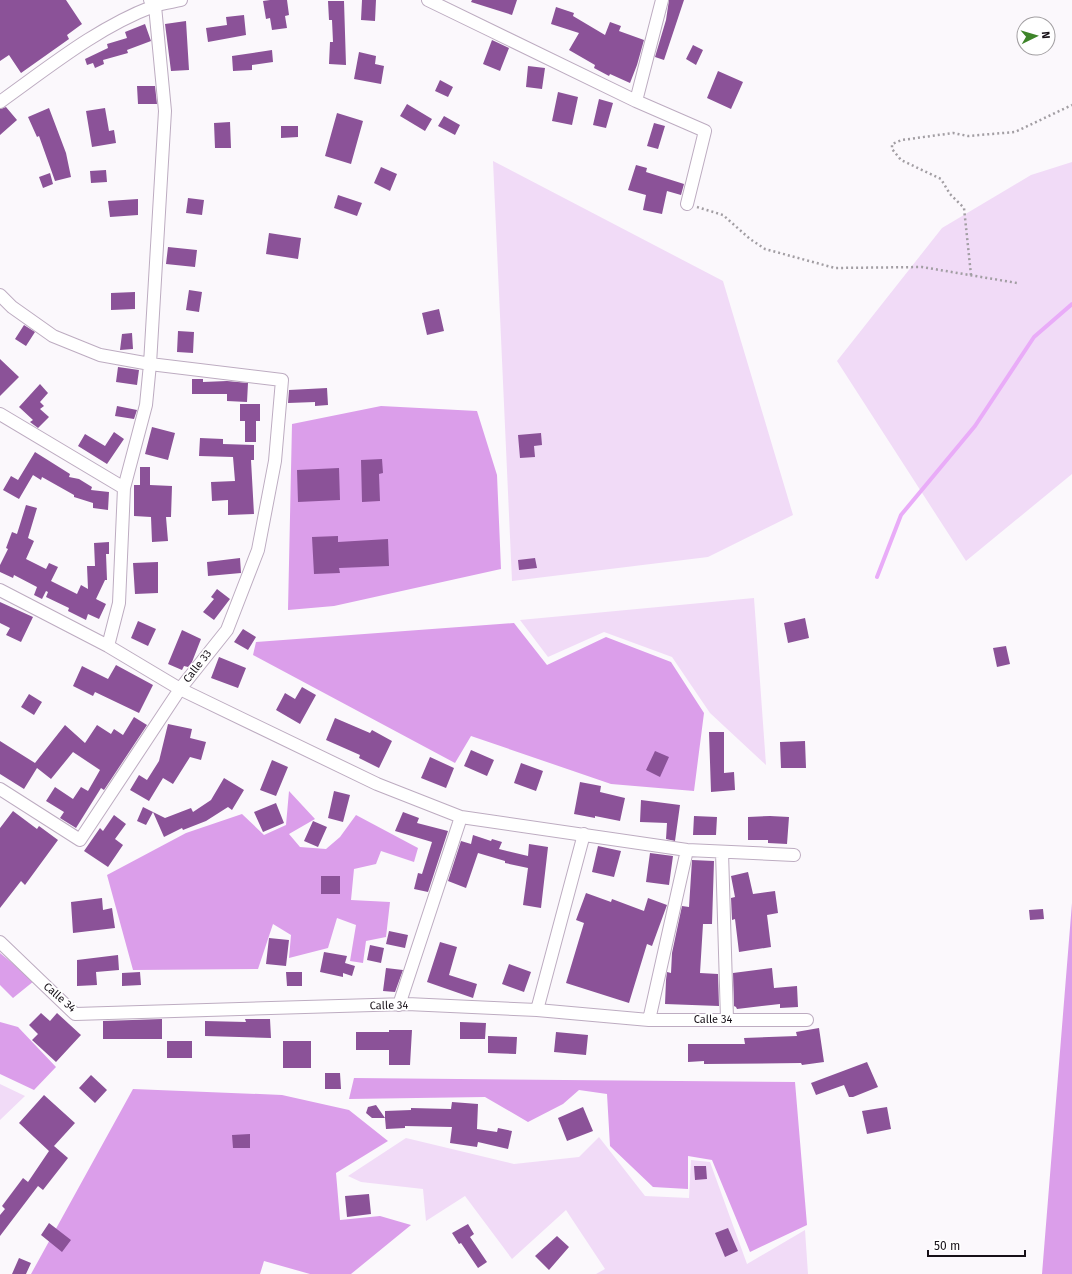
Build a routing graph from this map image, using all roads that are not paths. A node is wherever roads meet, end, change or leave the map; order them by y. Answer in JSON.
{"nodes":[{"id":1,"x":181,"y":0,"type":"edge"},
{"id":2,"x":428,"y":0,"type":"edge"},
{"id":3,"x":662,"y":0,"type":"edge"},
{"id":4,"x":153,"y":3,"type":"edge"},
{"id":5,"x":636,"y":101,"type":"junction"},
{"id":6,"x":0,"y":102,"type":"edge"},
{"id":7,"x":687,"y":204,"type":"road end"},
{"id":8,"x":0,"y":295,"type":"edge"},
{"id":9,"x":150,"y":364,"type":"junction"},
{"id":10,"x":0,"y":414,"type":"edge"},
{"id":11,"x":124,"y":488,"type":"junction"},
{"id":12,"x":0,"y":590,"type":"edge"},
{"id":13,"x":108,"y":646,"type":"junction"},
{"id":14,"x":180,"y":689,"type":"junction"},
{"id":15,"x":0,"y":789,"type":"edge"},
{"id":16,"x":461,"y":817,"type":"junction"},
{"id":17,"x":584,"y":834,"type":"junction"},
{"id":18,"x":687,"y":850,"type":"junction"},
{"id":19,"x":722,"y":852,"type":"junction"},
{"id":20,"x":794,"y":855,"type":"dead end"},
{"id":21,"x":0,"y":942,"type":"edge"},
{"id":22,"x":399,"y":1005,"type":"junction"},
{"id":23,"x":537,"y":1010,"type":"junction"},
{"id":24,"x":727,"y":1019,"type":"junction"},
{"id":25,"x":649,"y":1020,"type":"junction"},
{"id":26,"x":807,"y":1020,"type":"dead end"}],
"edges":[{"from":1,"to":4,"type":"street"},
{"from":2,"to":5,"type":"street"},
{"from":3,"to":5,"type":"street"},
{"from":4,"to":6,"type":"street"},
{"from":4,"to":9,"type":"street"},
{"from":5,"to":7,"type":"street"},
{"from":8,"to":9,"type":"street"},
{"from":9,"to":11,"type":"street"},
{"from":9,"to":14,"type":"street","name":"Calle 33"},
{"from":10,"to":11,"type":"street"},
{"from":11,"to":13,"type":"street"},
{"from":12,"to":13,"type":"street"},
{"from":13,"to":14,"type":"street"},
{"from":14,"to":15,"type":"street","name":"Calle 33"},
{"from":14,"to":16,"type":"street"},
{"from":16,"to":17,"type":"street"},
{"from":16,"to":22,"type":"street"},
{"from":17,"to":18,"type":"street"},
{"from":17,"to":23,"type":"street"},
{"from":18,"to":19,"type":"street"},
{"from":18,"to":25,"type":"street"},
{"from":19,"to":20,"type":"street"},
{"from":19,"to":24,"type":"street"},
{"from":21,"to":22,"type":"street","name":"Calle 34"},
{"from":22,"to":23,"type":"street","name":"Calle 34"},
{"from":23,"to":25,"type":"street","name":"Calle 34"},
{"from":24,"to":25,"type":"street","name":"Calle 34"},
{"from":24,"to":26,"type":"street","name":"Calle 34"}]}
